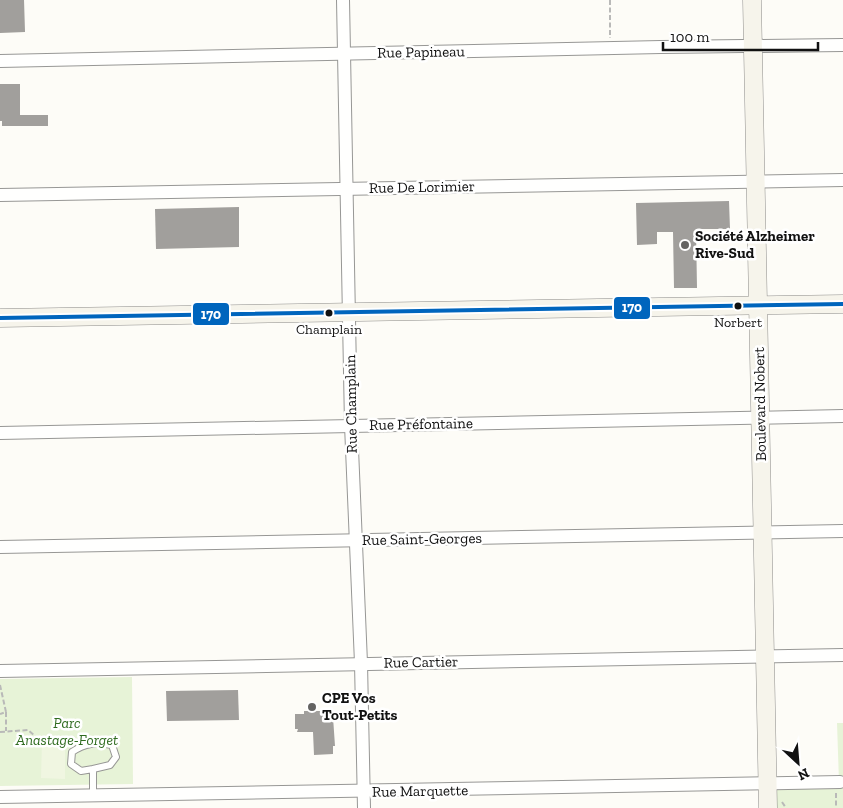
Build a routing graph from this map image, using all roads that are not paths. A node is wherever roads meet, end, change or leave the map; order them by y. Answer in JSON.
{"nodes":[{"id":1,"x":343,"y":0,"type":"edge"},
{"id":2,"x":752,"y":0,"type":"edge"},
{"id":3,"x":843,"y":45,"type":"edge"},
{"id":4,"x":753,"y":47,"type":"junction"},
{"id":5,"x":344,"y":54,"type":"junction"},
{"id":6,"x":0,"y":61,"type":"edge"},
{"id":7,"x":843,"y":180,"type":"edge"},
{"id":8,"x":756,"y":182,"type":"junction"},
{"id":9,"x":348,"y":189,"type":"junction"},
{"id":10,"x":0,"y":195,"type":"edge"},
{"id":11,"x":843,"y":304,"type":"edge"},
{"id":12,"x":758,"y":305,"type":"junction"},
{"id":13,"x":350,"y":313,"type":"junction"},
{"id":14,"x":0,"y":318,"type":"edge"},
{"id":15,"x":843,"y":416,"type":"edge"},
{"id":16,"x":760,"y":417,"type":"junction"},
{"id":17,"x":351,"y":426,"type":"junction"},
{"id":18,"x":0,"y":433,"type":"edge"},
{"id":19,"x":843,"y":531,"type":"edge"},
{"id":20,"x":762,"y":534,"type":"junction"},
{"id":21,"x":356,"y":540,"type":"junction"},
{"id":22,"x":0,"y":547,"type":"edge"},
{"id":23,"x":764,"y":655,"type":"junction"},
{"id":24,"x":843,"y":655,"type":"edge"},
{"id":25,"x":361,"y":663,"type":"junction"},
{"id":26,"x":0,"y":671,"type":"edge"},
{"id":27,"x":93,"y":769,"type":"junction"},
{"id":28,"x":767,"y":782,"type":"junction"},
{"id":29,"x":840,"y":782,"type":"road end"},
{"id":30,"x":363,"y":792,"type":"junction"},
{"id":31,"x":93,"y":796,"type":"junction"},
{"id":32,"x":0,"y":797,"type":"edge"},
{"id":33,"x":364,"y":808,"type":"edge"},
{"id":34,"x":768,"y":808,"type":"edge"}],
"edges":[{"from":1,"to":5,"type":"street","name":"Rue Champlain"},
{"from":2,"to":4,"type":"street","name":"Boulevard Nobert"},
{"from":3,"to":4,"type":"street","name":"Rue Papineau"},
{"from":4,"to":5,"type":"street","name":"Rue Papineau"},
{"from":4,"to":8,"type":"street","name":"Boulevard Nobert"},
{"from":5,"to":6,"type":"street","name":"Rue Papineau"},
{"from":5,"to":9,"type":"street","name":"Rue Champlain"},
{"from":7,"to":8,"type":"street","name":"Rue De Lorimier"},
{"from":8,"to":9,"type":"street","name":"Rue De Lorimier"},
{"from":8,"to":12,"type":"street","name":"Boulevard Nobert"},
{"from":9,"to":10,"type":"street","name":"Rue De Lorimier"},
{"from":9,"to":13,"type":"street","name":"Rue Champlain"},
{"from":11,"to":12,"type":"street"},
{"from":12,"to":13,"type":"street"},
{"from":12,"to":16,"type":"street","name":"Boulevard Nobert"},
{"from":13,"to":14,"type":"street"},
{"from":13,"to":17,"type":"street","name":"Rue Champlain"},
{"from":15,"to":16,"type":"street","name":"Rue Préfontaine"},
{"from":16,"to":17,"type":"street","name":"Rue Préfontaine"},
{"from":16,"to":20,"type":"street","name":"Boulevard Nobert"},
{"from":17,"to":18,"type":"street","name":"Rue Préfontaine"},
{"from":17,"to":21,"type":"street","name":"Rue Champlain"},
{"from":19,"to":20,"type":"street","name":"Rue Saint-Georges"},
{"from":20,"to":21,"type":"street","name":"Rue Saint-Georges"},
{"from":20,"to":23,"type":"street","name":"Boulevard Nobert"},
{"from":21,"to":22,"type":"street","name":"Rue Saint-Georges"},
{"from":21,"to":25,"type":"street","name":"Rue Champlain"},
{"from":23,"to":24,"type":"street","name":"Rue Cartier"},
{"from":23,"to":25,"type":"street","name":"Rue Cartier"},
{"from":23,"to":28,"type":"street","name":"Boulevard Nobert"},
{"from":25,"to":26,"type":"street","name":"Rue Cartier"},
{"from":25,"to":30,"type":"street","name":"Rue Champlain"},
{"from":27,"to":27,"type":"lane"},
{"from":27,"to":31,"type":"lane"},
{"from":28,"to":29,"type":"street","name":"Rue Marquette"},
{"from":28,"to":30,"type":"street","name":"Rue Marquette"},
{"from":28,"to":34,"type":"street","name":"Boulevard Nobert"},
{"from":30,"to":31,"type":"street","name":"Rue Marquette"},
{"from":30,"to":33,"type":"street","name":"Rue Champlain"},
{"from":31,"to":32,"type":"street","name":"Rue Marquette"}]}
